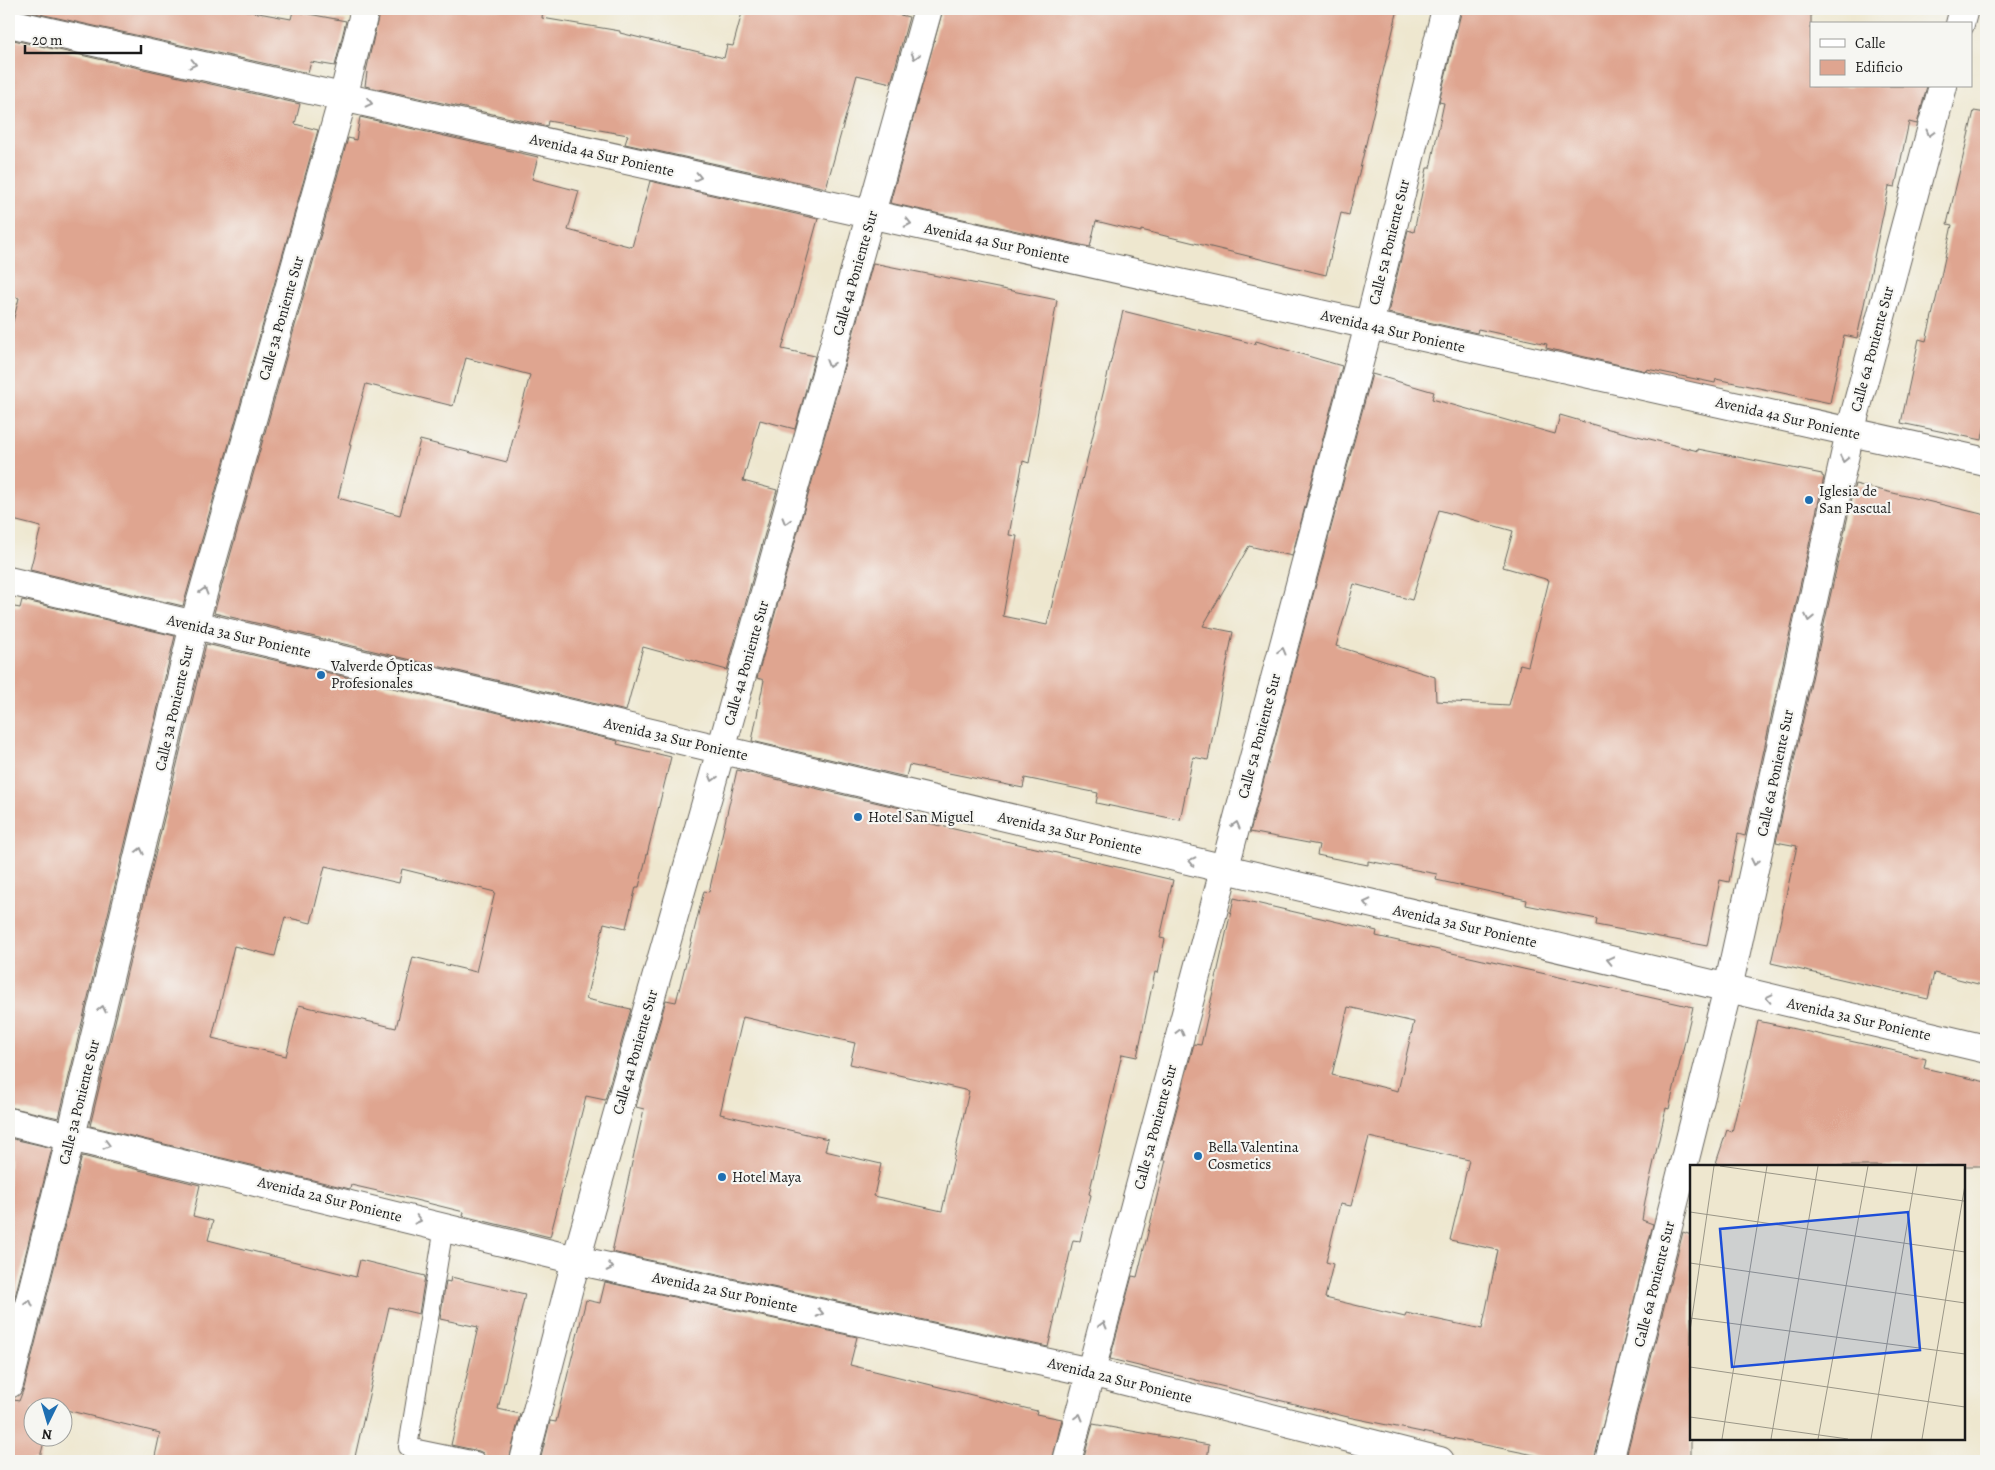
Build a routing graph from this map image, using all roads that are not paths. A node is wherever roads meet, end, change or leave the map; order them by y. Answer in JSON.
{"nodes":[{"id":1,"x":366,"y":9,"type":"edge"},
{"id":2,"x":928,"y":9,"type":"edge"},
{"id":3,"x":1446,"y":9,"type":"edge"},
{"id":4,"x":1964,"y":9,"type":"edge"},
{"id":5,"x":1961,"y":22,"type":"edge"},
{"id":6,"x":9,"y":23,"type":"edge"},
{"id":7,"x":1942,"y":88,"type":"edge"},
{"id":8,"x":343,"y":98,"type":"junction"},
{"id":9,"x":872,"y":215,"type":"junction"},
{"id":10,"x":1369,"y":325,"type":"junction"},
{"id":11,"x":1850,"y":432,"type":"junction"},
{"id":12,"x":1986,"y":462,"type":"edge"},
{"id":13,"x":9,"y":581,"type":"edge"},
{"id":14,"x":194,"y":625,"type":"junction"},
{"id":15,"x":721,"y":750,"type":"junction"},
{"id":16,"x":1224,"y":869,"type":"junction"},
{"id":17,"x":1728,"y":988,"type":"junction"},
{"id":18,"x":1986,"y":1050,"type":"edge"},
{"id":19,"x":9,"y":1122,"type":"edge"},
{"id":20,"x":71,"y":1136,"type":"junction"},
{"id":21,"x":444,"y":1227,"type":"junction"},
{"id":22,"x":576,"y":1260,"type":"junction"},
{"id":23,"x":1090,"y":1372,"type":"junction"},
{"id":24,"x":9,"y":1384,"type":"edge"},
{"id":25,"x":476,"y":1461,"type":"edge"},
{"id":26,"x":524,"y":1461,"type":"edge"},
{"id":27,"x":1067,"y":1461,"type":"edge"},
{"id":28,"x":1440,"y":1461,"type":"edge"},
{"id":29,"x":1609,"y":1461,"type":"edge"}],
"edges":[{"from":1,"to":8,"type":"street","name":"Calle 3a Poniente Sur"},
{"from":2,"to":9,"type":"street","name":"Calle 4a Poniente Sur","one_way":true},
{"from":3,"to":10,"type":"street","name":"Calle 5a Poniente Sur"},
{"from":4,"to":5,"type":"street"},
{"from":6,"to":8,"type":"street","name":"Avenida 4a Sur Poniente","one_way":true},
{"from":7,"to":11,"type":"street","name":"Calle 6a Poniente Sur","one_way":true},
{"from":8,"to":9,"type":"street","name":"Avenida 4a Sur Poniente","one_way":true},
{"from":14,"to":8,"type":"street","name":"Calle 3a Poniente Sur","one_way":true},
{"from":9,"to":10,"type":"street","name":"Avenida 4a Sur Poniente","one_way":true},
{"from":9,"to":15,"type":"street","name":"Calle 4a Poniente Sur","one_way":true},
{"from":10,"to":11,"type":"street","name":"Avenida 4a Sur Poniente"},
{"from":16,"to":10,"type":"street","name":"Calle 5a Poniente Sur","one_way":true},
{"from":11,"to":12,"type":"street","name":"Avenida 4a Sur Poniente"},
{"from":11,"to":17,"type":"street","name":"Calle 6a Poniente Sur","one_way":true},
{"from":13,"to":14,"type":"street","name":"Avenida 3a Sur Poniente"},
{"from":14,"to":15,"type":"street","name":"Avenida 3a Sur Poniente"},
{"from":20,"to":14,"type":"street","name":"Calle 3a Poniente Sur","one_way":true},
{"from":16,"to":15,"type":"street","name":"Avenida 3a Sur Poniente","one_way":true},
{"from":15,"to":22,"type":"street","name":"Calle 4a Poniente Sur","one_way":true},
{"from":17,"to":16,"type":"street","name":"Avenida 3a Sur Poniente","one_way":true},
{"from":23,"to":16,"type":"street","name":"Calle 5a Poniente Sur","one_way":true},
{"from":18,"to":17,"type":"street","name":"Avenida 3a Sur Poniente","one_way":true},
{"from":17,"to":29,"type":"street","name":"Calle 6a Poniente Sur"},
{"from":19,"to":20,"type":"street","name":"Avenida 2a Sur Poniente"},
{"from":20,"to":21,"type":"street","name":"Avenida 2a Sur Poniente","one_way":true},
{"from":24,"to":20,"type":"street","name":"Calle 3a Poniente Sur","one_way":true},
{"from":21,"to":22,"type":"street","name":"Avenida 2a Sur Poniente"},
{"from":21,"to":25,"type":"lane"},
{"from":22,"to":23,"type":"street","name":"Avenida 2a Sur Poniente","one_way":true},
{"from":22,"to":26,"type":"street","name":"Calle 4a Poniente Sur"},
{"from":27,"to":23,"type":"street","name":"Calle 5a Poniente Sur","one_way":true},
{"from":23,"to":28,"type":"street","name":"Avenida 2a Sur Poniente"}]}
